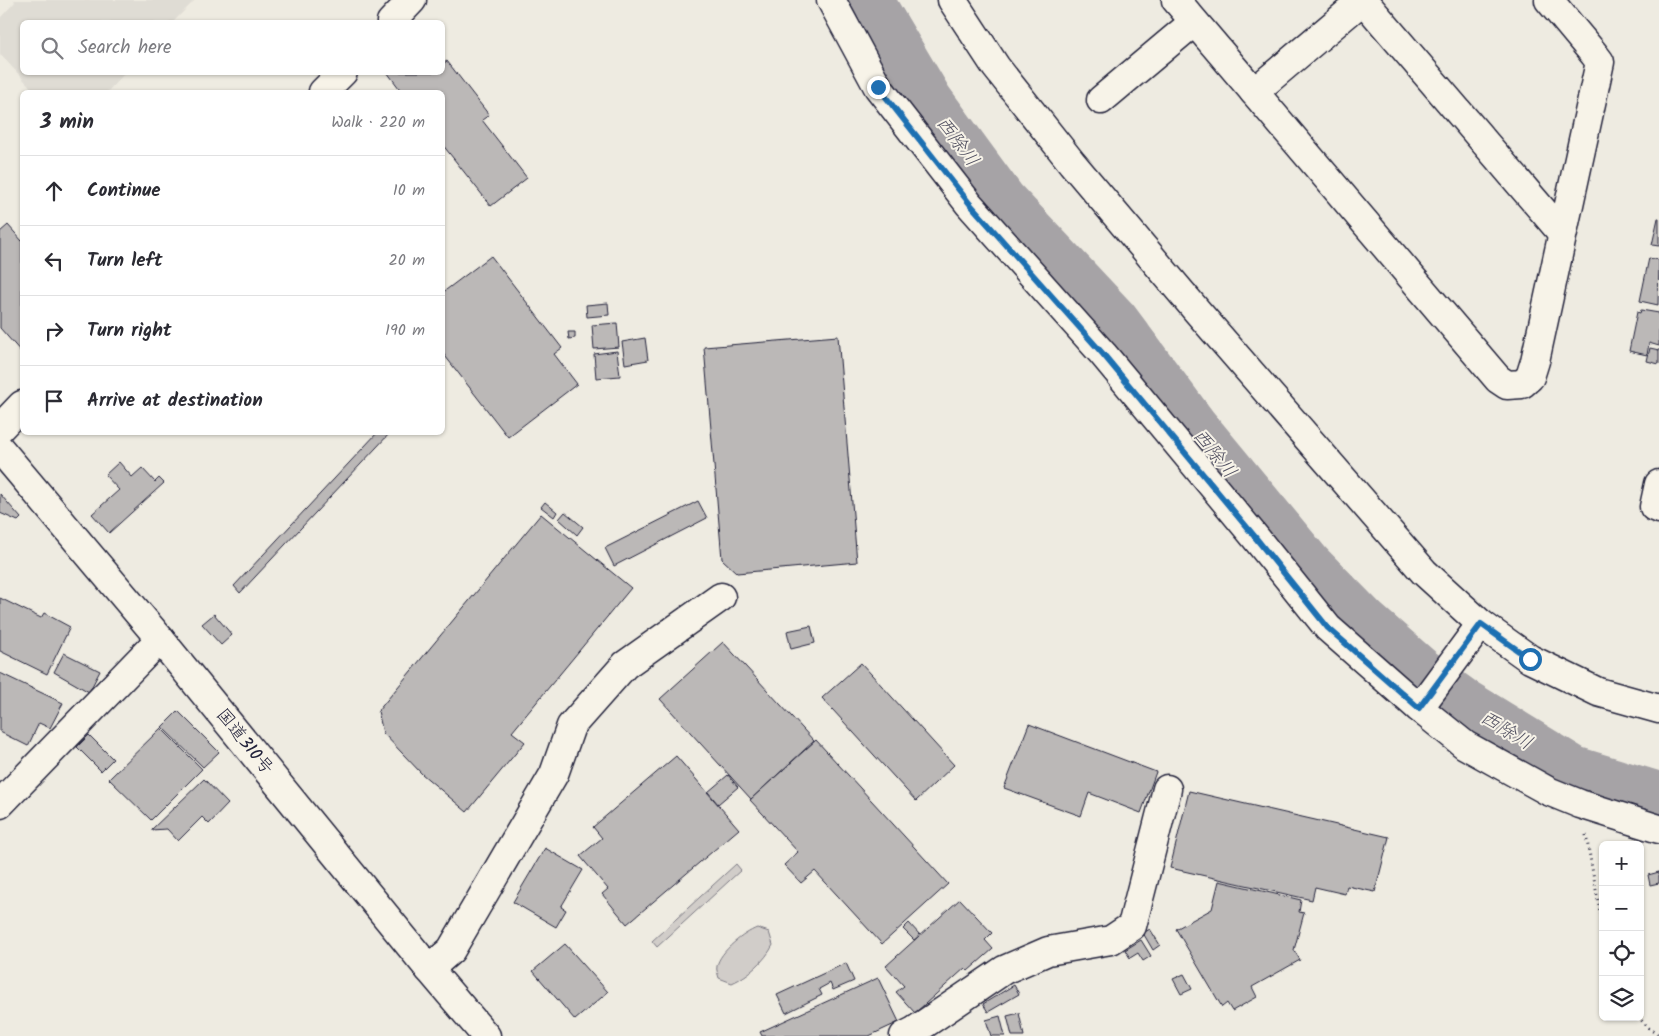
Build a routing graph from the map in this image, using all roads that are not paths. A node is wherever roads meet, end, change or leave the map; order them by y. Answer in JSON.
{"nodes":[{"id":1,"x":412,"y":0,"type":"edge"},
{"id":2,"x":831,"y":0,"type":"edge"},
{"id":3,"x":952,"y":0,"type":"edge"},
{"id":4,"x":1176,"y":0,"type":"edge"},
{"id":5,"x":1363,"y":0,"type":"edge"},
{"id":6,"x":1549,"y":0,"type":"edge"},
{"id":7,"x":392,"y":20,"type":"edge"},
{"id":8,"x":1194,"y":22,"type":"junction"},
{"id":9,"x":340,"y":75,"type":"edge"},
{"id":10,"x":326,"y":90,"type":"edge"},
{"id":11,"x":1254,"y":92,"type":"junction"},
{"id":12,"x":1102,"y":100,"type":"dead end"},
{"id":13,"x":1562,"y":233,"type":"junction"},
{"id":14,"x":20,"y":407,"type":"edge"},
{"id":15,"x":0,"y":428,"type":"edge"},
{"id":16,"x":0,"y":449,"type":"edge"},
{"id":17,"x":1659,"y":484,"type":"edge"},
{"id":18,"x":1659,"y":508,"type":"edge"},
{"id":19,"x":721,"y":597,"type":"dead end"},
{"id":20,"x":1477,"y":629,"type":"junction"},
{"id":21,"x":160,"y":639,"type":"junction"},
{"id":22,"x":1422,"y":704,"type":"junction"},
{"id":23,"x":1659,"y":709,"type":"edge"},
{"id":24,"x":1167,"y":789,"type":"dead end"},
{"id":25,"x":0,"y":804,"type":"edge"},
{"id":26,"x":1659,"y":828,"type":"edge"},
{"id":27,"x":429,"y":969,"type":"junction"},
{"id":28,"x":486,"y":1036,"type":"edge"},
{"id":29,"x":904,"y":1036,"type":"edge"}],
"edges":[{"from":1,"to":7,"type":"main road"},
{"from":2,"to":22,"type":"main road"},
{"from":3,"to":20,"type":"main road"},
{"from":4,"to":8,"type":"main road"},
{"from":5,"to":11,"type":"main road"},
{"from":5,"to":13,"type":"main road"},
{"from":6,"to":13,"type":"main road"},
{"from":8,"to":11,"type":"main road"},
{"from":8,"to":12,"type":"main road"},
{"from":9,"to":10,"type":"main road"},
{"from":11,"to":13,"type":"main road"},
{"from":14,"to":15,"type":"main road"},
{"from":16,"to":21,"type":"main road","name":"国道310号"},
{"from":17,"to":18,"type":"main road"},
{"from":19,"to":27,"type":"main road"},
{"from":20,"to":22,"type":"main road"},
{"from":20,"to":23,"type":"main road"},
{"from":21,"to":25,"type":"main road"},
{"from":21,"to":27,"type":"main road","name":"国道310号"},
{"from":22,"to":26,"type":"main road"},
{"from":24,"to":29,"type":"main road"},
{"from":27,"to":28,"type":"main road","name":"国道310号"}]}
